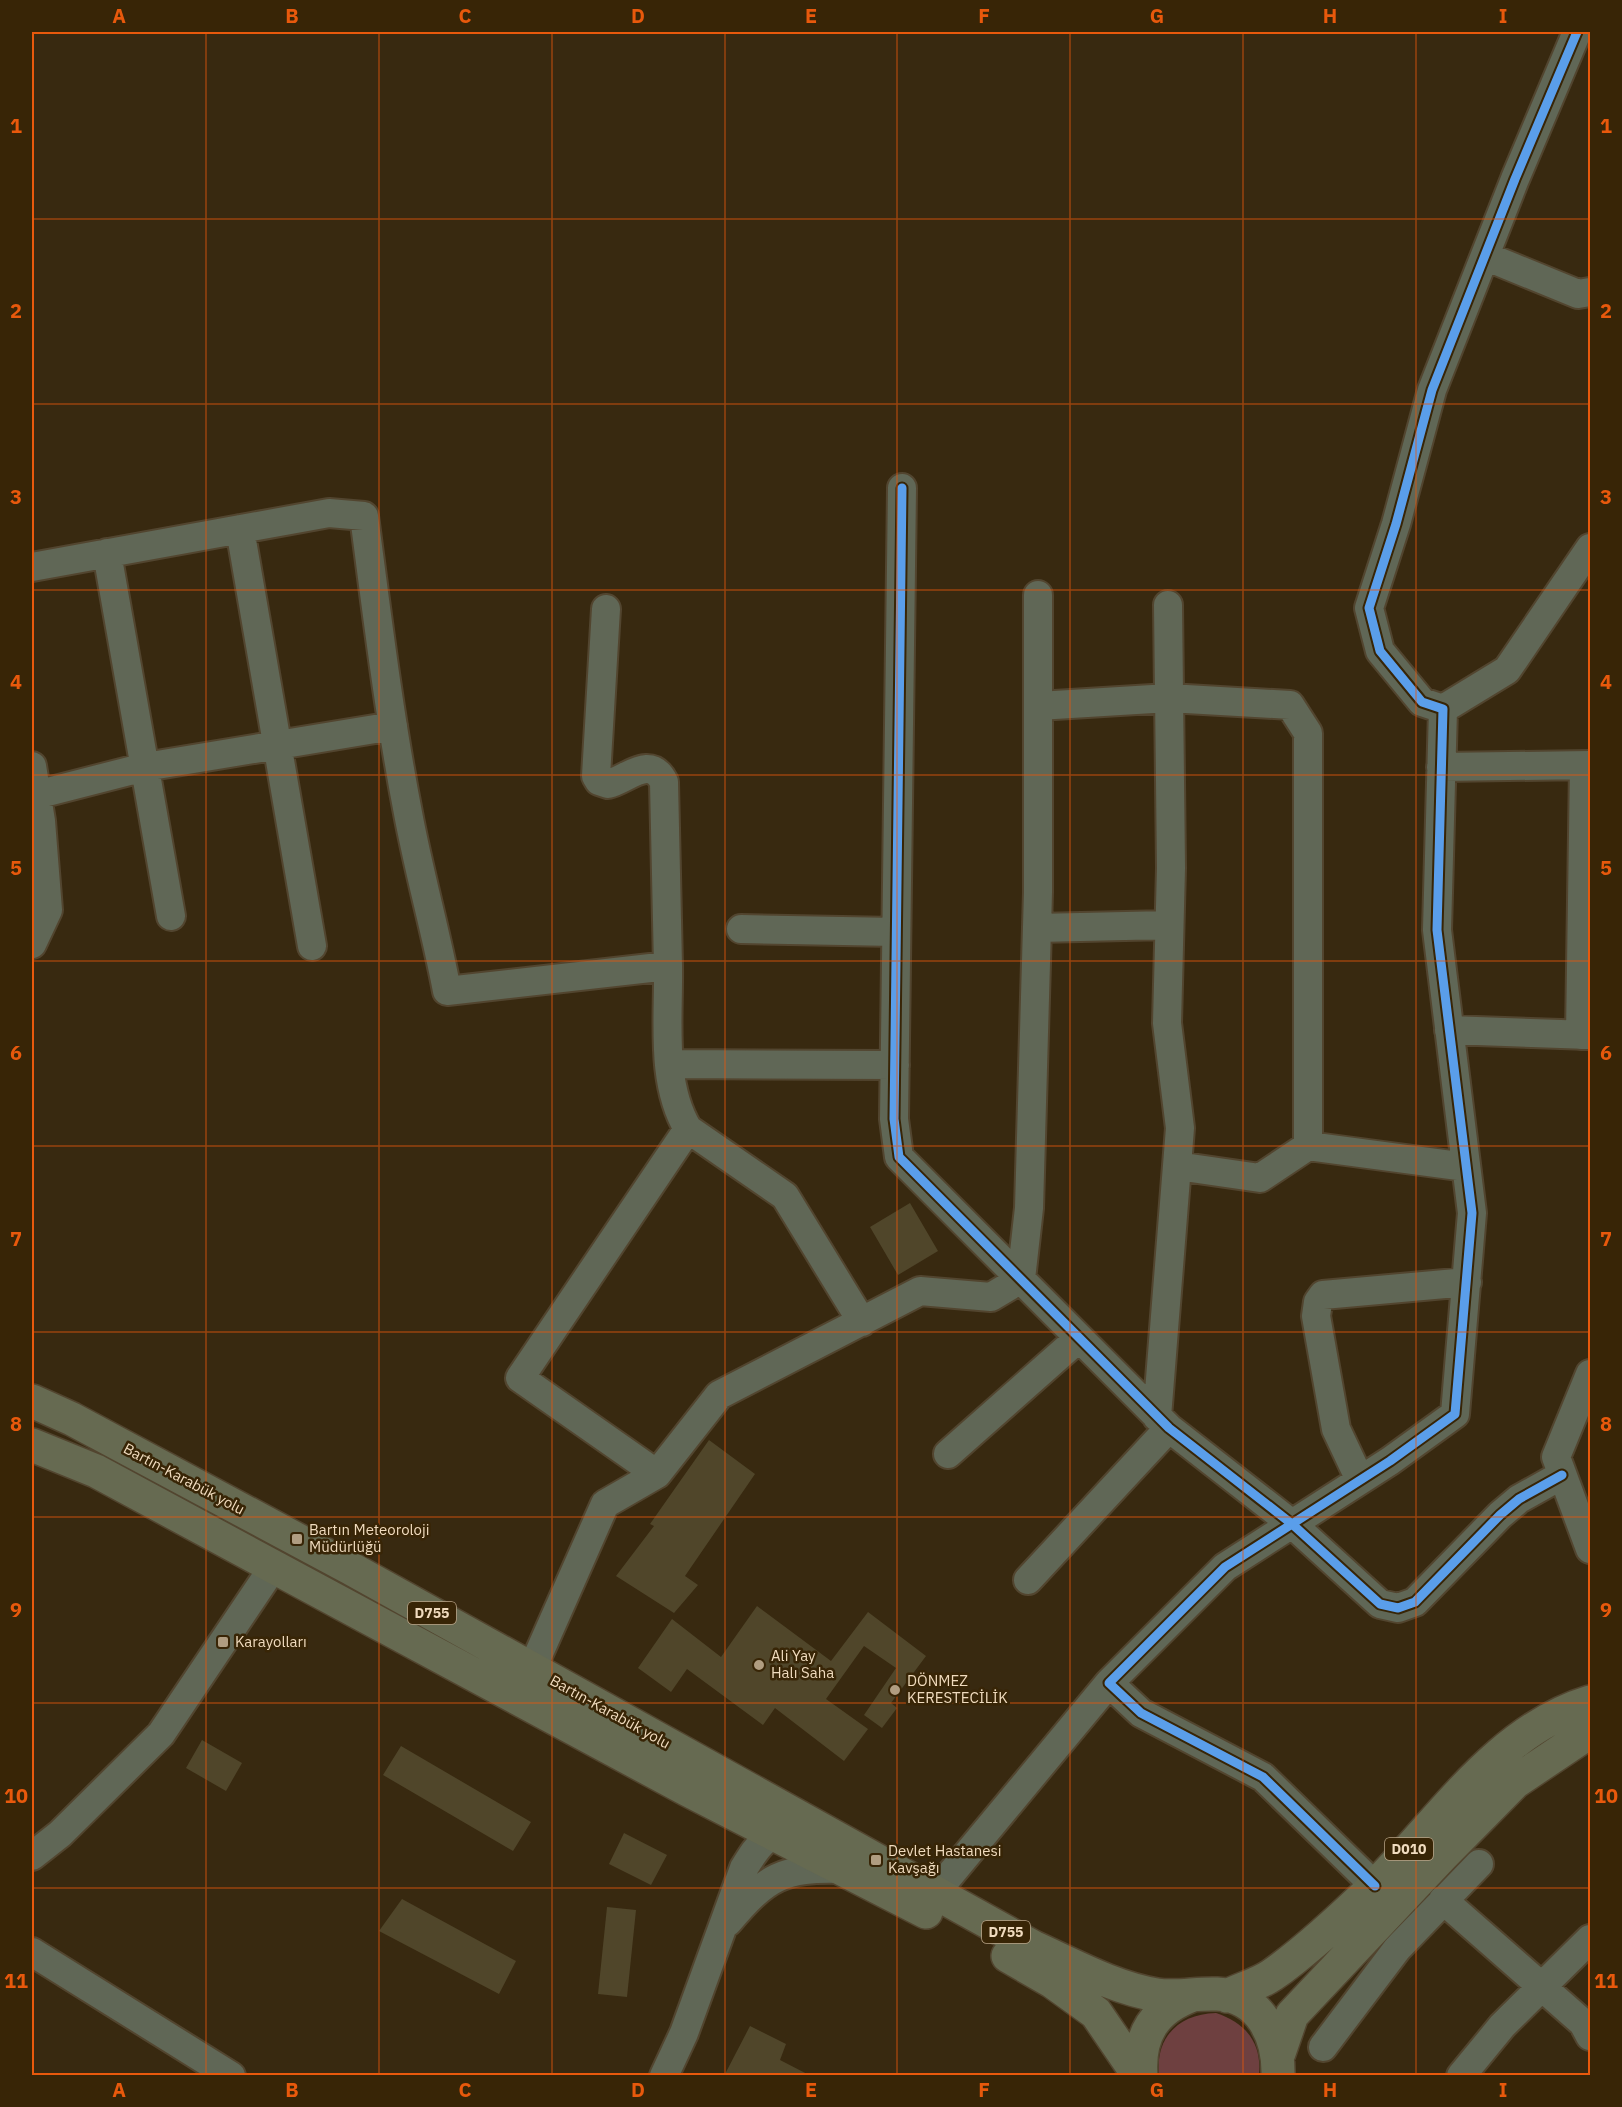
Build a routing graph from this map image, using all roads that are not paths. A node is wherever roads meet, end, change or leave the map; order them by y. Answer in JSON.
{"nodes":[{"id":1,"x":1577,"y":32,"type":"edge"},
{"id":2,"x":1485,"y":255,"type":"junction"},
{"id":3,"x":1590,"y":292,"type":"edge"},
{"id":4,"x":902,"y":488,"type":"dead end"},
{"id":5,"x":240,"y":529,"type":"junction"},
{"id":6,"x":1590,"y":548,"type":"edge"},
{"id":7,"x":107,"y":554,"type":"junction"},
{"id":8,"x":32,"y":567,"type":"edge"},
{"id":9,"x":1038,"y":595,"type":"dead end"},
{"id":10,"x":1168,"y":605,"type":"dead end"},
{"id":11,"x":606,"y":609,"type":"dead end"},
{"id":12,"x":1169,"y":698,"type":"junction"},
{"id":13,"x":1038,"y":706,"type":"junction"},
{"id":14,"x":1443,"y":709,"type":"junction"},
{"id":15,"x":393,"y":726,"type":"junction"},
{"id":16,"x":277,"y":745,"type":"junction"},
{"id":17,"x":1587,"y":766,"type":"edge"},
{"id":18,"x":145,"y":767,"type":"junction"},
{"id":19,"x":1441,"y":767,"type":"junction"},
{"id":20,"x":33,"y":785,"type":"edge"},
{"id":21,"x":171,"y":916,"type":"dead end"},
{"id":22,"x":1169,"y":925,"type":"junction"},
{"id":23,"x":1036,"y":928,"type":"junction"},
{"id":24,"x":741,"y":929,"type":"dead end"},
{"id":25,"x":896,"y":932,"type":"junction"},
{"id":26,"x":32,"y":944,"type":"edge"},
{"id":27,"x":312,"y":946,"type":"dead end"},
{"id":28,"x":668,"y":966,"type":"junction"},
{"id":29,"x":1449,"y":1030,"type":"junction"},
{"id":30,"x":1585,"y":1035,"type":"edge"},
{"id":31,"x":669,"y":1064,"type":"junction"},
{"id":32,"x":895,"y":1065,"type":"junction"},
{"id":33,"x":688,"y":1129,"type":"junction"},
{"id":34,"x":1308,"y":1146,"type":"junction"},
{"id":35,"x":1177,"y":1167,"type":"junction"},
{"id":36,"x":1466,"y":1167,"type":"junction"},
{"id":37,"x":1021,"y":1279,"type":"junction"},
{"id":38,"x":1467,"y":1282,"type":"junction"},
{"id":39,"x":862,"y":1322,"type":"junction"},
{"id":40,"x":1079,"y":1338,"type":"junction"},
{"id":41,"x":1590,"y":1374,"type":"edge"},
{"id":42,"x":32,"y":1401,"type":"edge"},
{"id":43,"x":1163,"y":1422,"type":"junction"},
{"id":44,"x":32,"y":1445,"type":"edge"},
{"id":45,"x":948,"y":1454,"type":"dead end"},
{"id":46,"x":657,"y":1473,"type":"junction"},
{"id":47,"x":1562,"y":1475,"type":"junction"},
{"id":48,"x":1360,"y":1480,"type":"junction"},
{"id":49,"x":1292,"y":1524,"type":"junction"},
{"id":50,"x":1590,"y":1549,"type":"edge"},
{"id":51,"x":274,"y":1566,"type":"junction"},
{"id":52,"x":1028,"y":1580,"type":"dead end"},
{"id":53,"x":532,"y":1668,"type":"junction"},
{"id":54,"x":1109,"y":1683,"type":"junction"},
{"id":55,"x":1590,"y":1702,"type":"edge"},
{"id":56,"x":1590,"y":1734,"type":"edge"},
{"id":57,"x":734,"y":1814,"type":"junction"},
{"id":58,"x":773,"y":1833,"type":"junction"},
{"id":59,"x":828,"y":1833,"type":"junction"},
{"id":60,"x":32,"y":1856,"type":"edge"},
{"id":61,"x":1479,"y":1864,"type":"dead end"},
{"id":62,"x":744,"y":1868,"type":"junction"},
{"id":63,"x":842,"y":1869,"type":"junction"},
{"id":64,"x":1375,"y":1886,"type":"junction"},
{"id":65,"x":935,"y":1893,"type":"junction"},
{"id":66,"x":1443,"y":1900,"type":"junction"},
{"id":67,"x":719,"y":1933,"type":"junction"},
{"id":68,"x":1590,"y":1939,"type":"edge"},
{"id":69,"x":32,"y":1952,"type":"edge"},
{"id":70,"x":1542,"y":1987,"type":"junction"},
{"id":71,"x":1212,"y":1995,"type":"junction"},
{"id":72,"x":692,"y":2008,"type":"junction"},
{"id":73,"x":1590,"y":2036,"type":"edge"},
{"id":74,"x":1323,"y":2047,"type":"dead end"},
{"id":75,"x":1278,"y":2064,"type":"edge"},
{"id":76,"x":231,"y":2076,"type":"edge"},
{"id":77,"x":652,"y":2076,"type":"edge"},
{"id":78,"x":664,"y":2076,"type":"edge"},
{"id":79,"x":674,"y":2076,"type":"edge"},
{"id":80,"x":1140,"y":2076,"type":"edge"},
{"id":81,"x":1461,"y":2076,"type":"edge"}],
"edges":[{"from":1,"to":2,"type":"street"},
{"from":2,"to":3,"type":"street"},
{"from":2,"to":14,"type":"street"},
{"from":4,"to":25,"type":"street"},
{"from":5,"to":7,"type":"street"},
{"from":5,"to":15,"type":"street"},
{"from":5,"to":16,"type":"street"},
{"from":6,"to":14,"type":"street"},
{"from":7,"to":8,"type":"street"},
{"from":7,"to":18,"type":"street"},
{"from":9,"to":13,"type":"street"},
{"from":10,"to":12,"type":"street"},
{"from":11,"to":28,"type":"street"},
{"from":12,"to":13,"type":"street"},
{"from":12,"to":22,"type":"street"},
{"from":12,"to":34,"type":"street"},
{"from":13,"to":23,"type":"street"},
{"from":14,"to":19,"type":"street"},
{"from":15,"to":16,"type":"street"},
{"from":15,"to":28,"type":"street"},
{"from":16,"to":18,"type":"street"},
{"from":16,"to":27,"type":"street"},
{"from":17,"to":19,"type":"street"},
{"from":17,"to":30,"type":"street"},
{"from":18,"to":20,"type":"street"},
{"from":18,"to":21,"type":"street"},
{"from":19,"to":29,"type":"street"},
{"from":20,"to":26,"type":"street"},
{"from":22,"to":23,"type":"street"},
{"from":22,"to":35,"type":"street"},
{"from":23,"to":37,"type":"street"},
{"from":24,"to":25,"type":"street"},
{"from":25,"to":32,"type":"street"},
{"from":28,"to":31,"type":"street"},
{"from":29,"to":30,"type":"street"},
{"from":29,"to":36,"type":"street"},
{"from":31,"to":32,"type":"street"},
{"from":31,"to":33,"type":"street"},
{"from":32,"to":37,"type":"street"},
{"from":33,"to":39,"type":"street"},
{"from":33,"to":46,"type":"street"},
{"from":34,"to":35,"type":"street"},
{"from":34,"to":36,"type":"street"},
{"from":35,"to":43,"type":"street"},
{"from":36,"to":38,"type":"street"},
{"from":37,"to":39,"type":"street"},
{"from":37,"to":40,"type":"street"},
{"from":38,"to":48,"type":"street"},
{"from":38,"to":48,"type":"street"},
{"from":39,"to":46,"type":"street"},
{"from":40,"to":43,"type":"street"},
{"from":40,"to":45,"type":"street"},
{"from":41,"to":47,"type":"street"},
{"from":42,"to":53,"type":"highway","name":"Bartın-Karabük yolu","number":"D755"},
{"from":43,"to":49,"type":"street"},
{"from":43,"to":52,"type":"street"},
{"from":44,"to":51,"type":"highway","name":"Bartın-Karabük yolu","number":"D755"},
{"from":46,"to":53,"type":"street"},
{"from":47,"to":49,"type":"street"},
{"from":47,"to":50,"type":"street"},
{"from":48,"to":49,"type":"street"},
{"from":49,"to":54,"type":"street"},
{"from":51,"to":57,"type":"highway","name":"Bartın-Karabük yolu","number":"D755"},
{"from":51,"to":60,"type":"street"},
{"from":53,"to":59,"type":"highway","name":"Bartın-Karabük yolu","number":"D755"},
{"from":54,"to":64,"type":"street"},
{"from":54,"to":65,"type":"street"},
{"from":55,"to":64,"type":"highway","number":"D010"},
{"from":56,"to":75,"type":"highway","number":"D010"},
{"from":57,"to":58,"type":"highway","name":"Bartın-Karabük yolu","number":"D755"},
{"from":57,"to":62,"type":"street"},
{"from":58,"to":59,"type":"street"},
{"from":58,"to":62,"type":"street"},
{"from":58,"to":63,"type":"highway","name":"Bartın-Karabük yolu","number":"D755"},
{"from":59,"to":65,"type":"highway","name":"Bartın-Karabük yolu","number":"D755"},
{"from":61,"to":66,"type":"street"},
{"from":62,"to":67,"type":"street"},
{"from":63,"to":67,"type":"street"},
{"from":63,"to":80,"type":"highway","name":"Bartın-Karabük yolu","number":"D755"},
{"from":64,"to":71,"type":"highway","number":"D010"},
{"from":65,"to":71,"type":"highway","name":"Bartın-Karabük yolu","number":"D755"},
{"from":66,"to":70,"type":"street"},
{"from":66,"to":74,"type":"street"},
{"from":67,"to":72,"type":"street"},
{"from":68,"to":70,"type":"street"},
{"from":69,"to":76,"type":"street"},
{"from":70,"to":73,"type":"street"},
{"from":70,"to":81,"type":"street"},
{"from":71,"to":75,"type":"highway","name":"Bartın-Karabük yolu","number":"D010"},
{"from":71,"to":80,"type":"highway","name":"Bartın-Karabük yolu","number":"D010"},
{"from":72,"to":77,"type":"street"},
{"from":72,"to":78,"type":"street"},
{"from":72,"to":79,"type":"street"}]}
